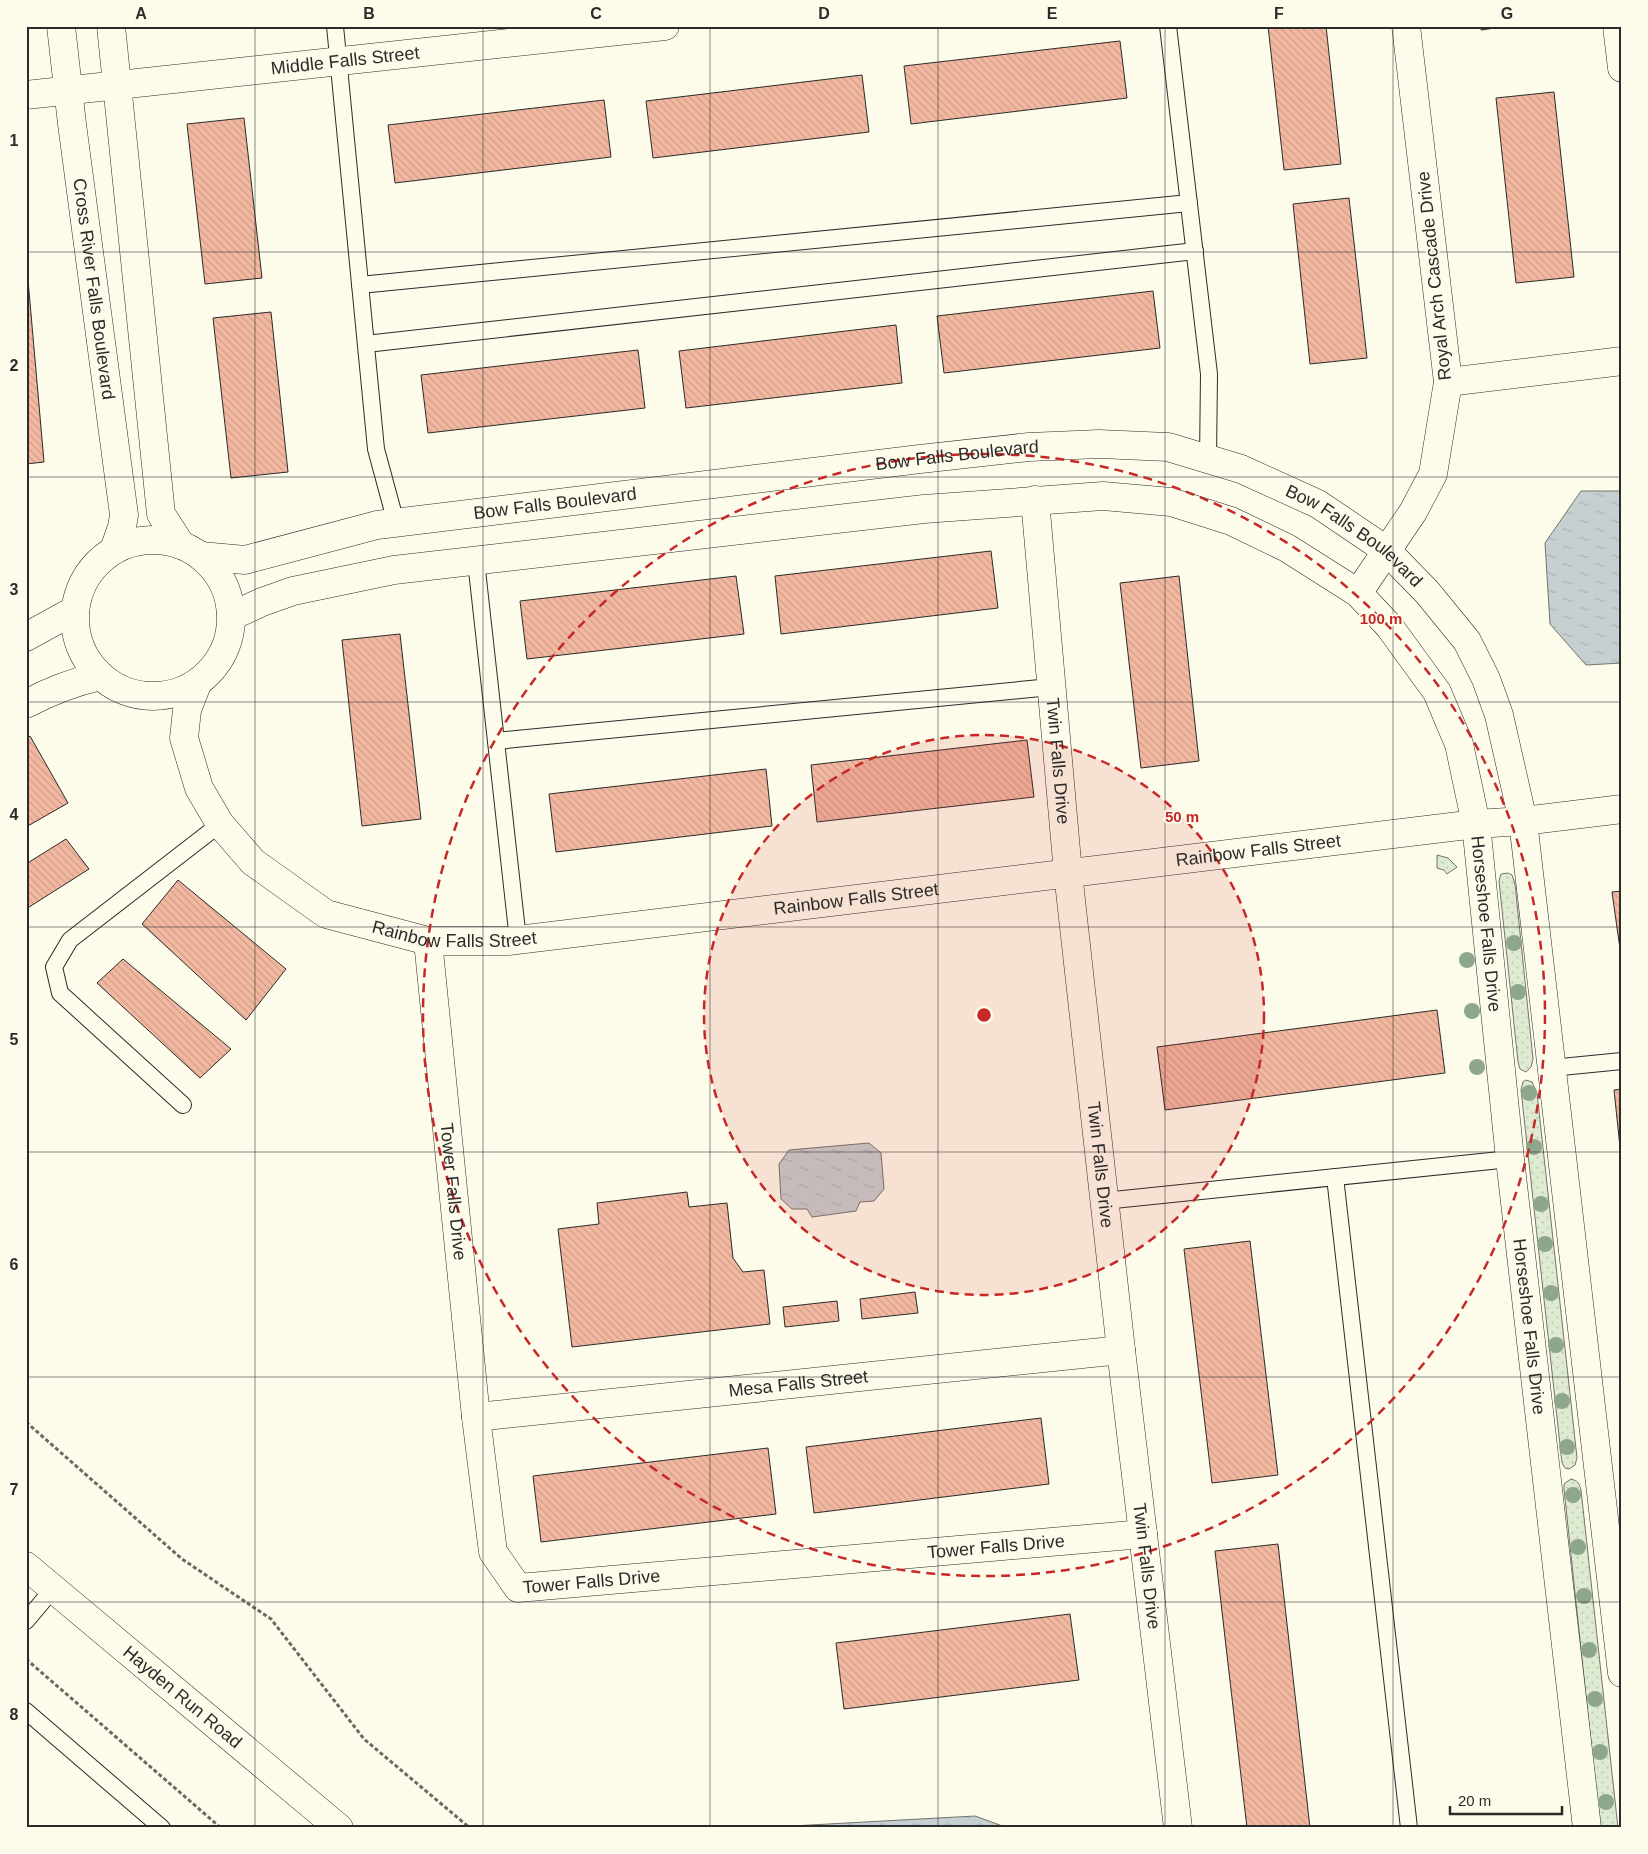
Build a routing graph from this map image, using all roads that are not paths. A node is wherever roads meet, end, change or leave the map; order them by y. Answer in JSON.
{"nodes":[{"id":1,"x":61,"y":26,"type":"edge"},
{"id":2,"x":111,"y":26,"type":"edge"},
{"id":3,"x":334,"y":26,"type":"edge"},
{"id":4,"x":665,"y":26,"type":"edge"},
{"id":5,"x":1168,"y":26,"type":"edge"},
{"id":6,"x":1406,"y":26,"type":"edge"},
{"id":7,"x":1617,"y":26,"type":"edge"},
{"id":8,"x":338,"y":61,"type":"junction"},
{"id":9,"x":1622,"y":68,"type":"edge"},
{"id":10,"x":118,"y":85,"type":"junction"},
{"id":11,"x":68,"y":90,"type":"junction"},
{"id":12,"x":26,"y":94,"type":"edge"},
{"id":13,"x":1189,"y":203,"type":"junction"},
{"id":14,"x":1195,"y":251,"type":"junction"},
{"id":15,"x":360,"y":285,"type":"junction"},
{"id":16,"x":366,"y":344,"type":"junction"},
{"id":17,"x":1622,"y":361,"type":"edge"},
{"id":18,"x":1448,"y":382,"type":"junction"},
{"id":19,"x":1208,"y":459,"type":"junction"},
{"id":20,"x":1035,"y":500,"type":"junction"},
{"id":21,"x":396,"y":523,"type":"junction"},
{"id":22,"x":114,"y":550,"type":"junction"},
{"id":23,"x":191,"y":550,"type":"junction"},
{"id":24,"x":1386,"y":550,"type":"junction"},
{"id":25,"x":476,"y":561,"type":"junction"},
{"id":26,"x":1358,"y":593,"type":"junction"},
{"id":27,"x":75,"y":610,"type":"junction"},
{"id":28,"x":232,"y":616,"type":"junction"},
{"id":29,"x":26,"y":638,"type":"edge"},
{"id":30,"x":100,"y":676,"type":"junction"},
{"id":31,"x":196,"y":684,"type":"junction"},
{"id":32,"x":1051,"y":687,"type":"junction"},
{"id":33,"x":142,"y":695,"type":"junction"},
{"id":34,"x":26,"y":704,"type":"edge"},
{"id":35,"x":184,"y":738,"type":"junction"},
{"id":36,"x":496,"y":741,"type":"junction"},
{"id":37,"x":1622,"y":809,"type":"edge"},
{"id":38,"x":1523,"y":820,"type":"junction"},
{"id":39,"x":220,"y":824,"type":"junction"},
{"id":40,"x":1476,"y":824,"type":"junction"},
{"id":41,"x":1068,"y":874,"type":"junction"},
{"id":42,"x":518,"y":940,"type":"junction"},
{"id":43,"x":428,"y":941,"type":"junction"},
{"id":44,"x":1622,"y":1061,"type":"edge"},
{"id":45,"x":1551,"y":1068,"type":"junction"},
{"id":46,"x":183,"y":1105,"type":"dead end"},
{"id":47,"x":1510,"y":1159,"type":"junction"},
{"id":48,"x":1335,"y":1177,"type":"junction"},
{"id":49,"x":1104,"y":1201,"type":"junction"},
{"id":50,"x":1121,"y":1350,"type":"junction"},
{"id":51,"x":476,"y":1417,"type":"junction"},
{"id":52,"x":1143,"y":1534,"type":"junction"},
{"id":53,"x":26,"y":1566,"type":"edge"},
{"id":54,"x":54,"y":1588,"type":"junction"},
{"id":55,"x":26,"y":1621,"type":"edge"},
{"id":56,"x":1622,"y":1673,"type":"edge"},
{"id":57,"x":26,"y":1711,"type":"edge"},
{"id":58,"x":162,"y":1828,"type":"edge"},
{"id":59,"x":339,"y":1828,"type":"edge"},
{"id":60,"x":1178,"y":1828,"type":"edge"},
{"id":61,"x":1409,"y":1828,"type":"edge"},
{"id":62,"x":1587,"y":1828,"type":"edge"}],
"edges":[{"from":1,"to":11,"type":"street","name":"Cross River Falls Boulevard"},
{"from":2,"to":10,"type":"street"},
{"from":3,"to":8,"type":"lane"},
{"from":4,"to":8,"type":"street","name":"Middle Falls Street"},
{"from":5,"to":13,"type":"lane"},
{"from":6,"to":18,"type":"street","name":"Royal Arch Cascade Drive"},
{"from":7,"to":9,"type":"street"},
{"from":8,"to":10,"type":"street","name":"Middle Falls Street"},
{"from":8,"to":15,"type":"lane"},
{"from":10,"to":11,"type":"street","name":"Middle Falls Street"},
{"from":10,"to":23,"type":"street"},
{"from":11,"to":12,"type":"street","name":"Middle Falls Street"},
{"from":11,"to":22,"type":"street","name":"Cross River Falls Boulevard"},
{"from":13,"to":14,"type":"lane"},
{"from":13,"to":15,"type":"lane"},
{"from":14,"to":16,"type":"lane"},
{"from":14,"to":19,"type":"lane"},
{"from":15,"to":16,"type":"lane"},
{"from":16,"to":21,"type":"lane"},
{"from":17,"to":18,"type":"street"},
{"from":18,"to":24,"type":"street","name":"Royal Arch Cascade Drive"},
{"from":19,"to":21,"type":"street","name":"Bow Falls Boulevard"},
{"from":19,"to":24,"type":"street","name":"Bow Falls Boulevard"},
{"from":20,"to":25,"type":"street"},
{"from":20,"to":26,"type":"street"},
{"from":20,"to":32,"type":"street","name":"Twin Falls Drive"},
{"from":21,"to":23,"type":"street","name":"Bow Falls Boulevard"},
{"from":22,"to":23,"type":"street"},
{"from":22,"to":27,"type":"street"},
{"from":23,"to":28,"type":"street"},
{"from":24,"to":26,"type":"street","name":"Royal Arch Cascade Drive"},
{"from":24,"to":38,"type":"street","name":"Bow Falls Boulevard"},
{"from":25,"to":28,"type":"street"},
{"from":25,"to":36,"type":"lane"},
{"from":26,"to":40,"type":"street"},
{"from":27,"to":29,"type":"street"},
{"from":27,"to":30,"type":"street"},
{"from":28,"to":31,"type":"street"},
{"from":30,"to":33,"type":"street"},
{"from":30,"to":34,"type":"street"},
{"from":31,"to":33,"type":"street"},
{"from":31,"to":35,"type":"street","name":"Rainbow Falls Street"},
{"from":32,"to":36,"type":"lane"},
{"from":32,"to":41,"type":"street","name":"Twin Falls Drive"},
{"from":33,"to":35,"type":"street","name":"Rainbow Falls Street"},
{"from":35,"to":39,"type":"street","name":"Rainbow Falls Street"},
{"from":36,"to":42,"type":"lane"},
{"from":37,"to":38,"type":"street","name":"Rainbow Falls Street"},
{"from":38,"to":40,"type":"street","name":"Rainbow Falls Street"},
{"from":38,"to":45,"type":"street"},
{"from":39,"to":43,"type":"street","name":"Rainbow Falls Street"},
{"from":39,"to":46,"type":"lane"},
{"from":40,"to":41,"type":"street","name":"Rainbow Falls Street"},
{"from":40,"to":47,"type":"street","name":"Horseshoe Falls Drive"},
{"from":41,"to":42,"type":"street","name":"Rainbow Falls Street"},
{"from":41,"to":49,"type":"street","name":"Twin Falls Drive"},
{"from":42,"to":43,"type":"street","name":"Rainbow Falls Street"},
{"from":43,"to":51,"type":"street","name":"Tower Falls Drive"},
{"from":44,"to":45,"type":"lane"},
{"from":45,"to":56,"type":"street"},
{"from":47,"to":48,"type":"lane"},
{"from":47,"to":62,"type":"street","name":"Horseshoe Falls Drive"},
{"from":48,"to":49,"type":"lane"},
{"from":48,"to":61,"type":"lane"},
{"from":49,"to":50,"type":"street","name":"Twin Falls Drive"},
{"from":50,"to":51,"type":"street","name":"Mesa Falls Street"},
{"from":50,"to":52,"type":"street","name":"Twin Falls Drive"},
{"from":51,"to":52,"type":"street","name":"Tower Falls Drive"},
{"from":52,"to":60,"type":"street","name":"Twin Falls Drive"},
{"from":53,"to":54,"type":"street","name":"Hayden Run Road"},
{"from":54,"to":55,"type":"lane"},
{"from":54,"to":59,"type":"street","name":"Hayden Run Road"},
{"from":57,"to":58,"type":"lane"}]}
